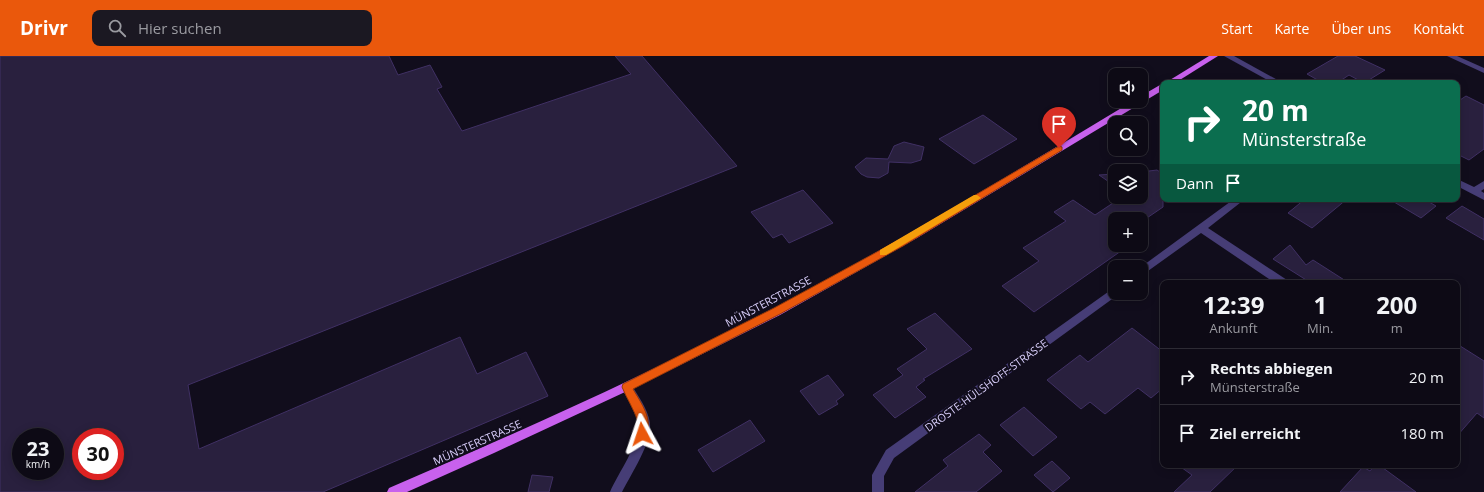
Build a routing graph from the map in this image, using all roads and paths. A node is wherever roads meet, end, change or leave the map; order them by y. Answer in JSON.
{"nodes":[{"id":1,"x":1214,"y":56,"type":"edge"},
{"id":2,"x":1228,"y":56,"type":"edge"},
{"id":3,"x":1451,"y":56,"type":"edge"},
{"id":4,"x":1484,"y":70,"type":"edge"},
{"id":5,"x":1174,"y":80,"type":"edge"},
{"id":6,"x":1273,"y":80,"type":"edge"},
{"id":7,"x":1160,"y":89,"type":"edge"},
{"id":8,"x":1148,"y":95,"type":"edge"},
{"id":9,"x":1127,"y":108,"type":"edge"},
{"id":10,"x":1460,"y":184,"type":"edge"},
{"id":11,"x":1484,"y":184,"type":"edge"},
{"id":12,"x":1474,"y":192,"type":"junction"},
{"id":13,"x":1484,"y":197,"type":"edge"},
{"id":14,"x":1236,"y":202,"type":"edge"},
{"id":15,"x":1201,"y":228,"type":"junction"},
{"id":16,"x":1148,"y":267,"type":"edge"},
{"id":17,"x":1279,"y":280,"type":"edge"},
{"id":18,"x":1108,"y":296,"type":"edge"},
{"id":19,"x":627,"y":387,"type":"junction"},
{"id":20,"x":392,"y":492,"type":"edge"},
{"id":21,"x":616,"y":492,"type":"edge"},
{"id":22,"x":878,"y":492,"type":"edge"}],
"edges":[{"from":1,"to":5,"type":"main road"},
{"from":2,"to":6,"type":"street"},
{"from":3,"to":4,"type":"street"},
{"from":7,"to":8,"type":"main road","name":"MÜNSTERSTRASSE"},
{"from":9,"to":19,"type":"main road","name":"MÜNSTERSTRASSE"},
{"from":10,"to":12,"type":"street"},
{"from":11,"to":12,"type":"street"},
{"from":12,"to":13,"type":"street"},
{"from":14,"to":15,"type":"street"},
{"from":15,"to":16,"type":"street"},
{"from":15,"to":17,"type":"street"},
{"from":18,"to":22,"type":"street","name":"DROSTE-HÜLSHOFF-STRASSE"},
{"from":19,"to":20,"type":"main road","name":"MÜNSTERSTRASSE"},
{"from":19,"to":21,"type":"street"}]}
